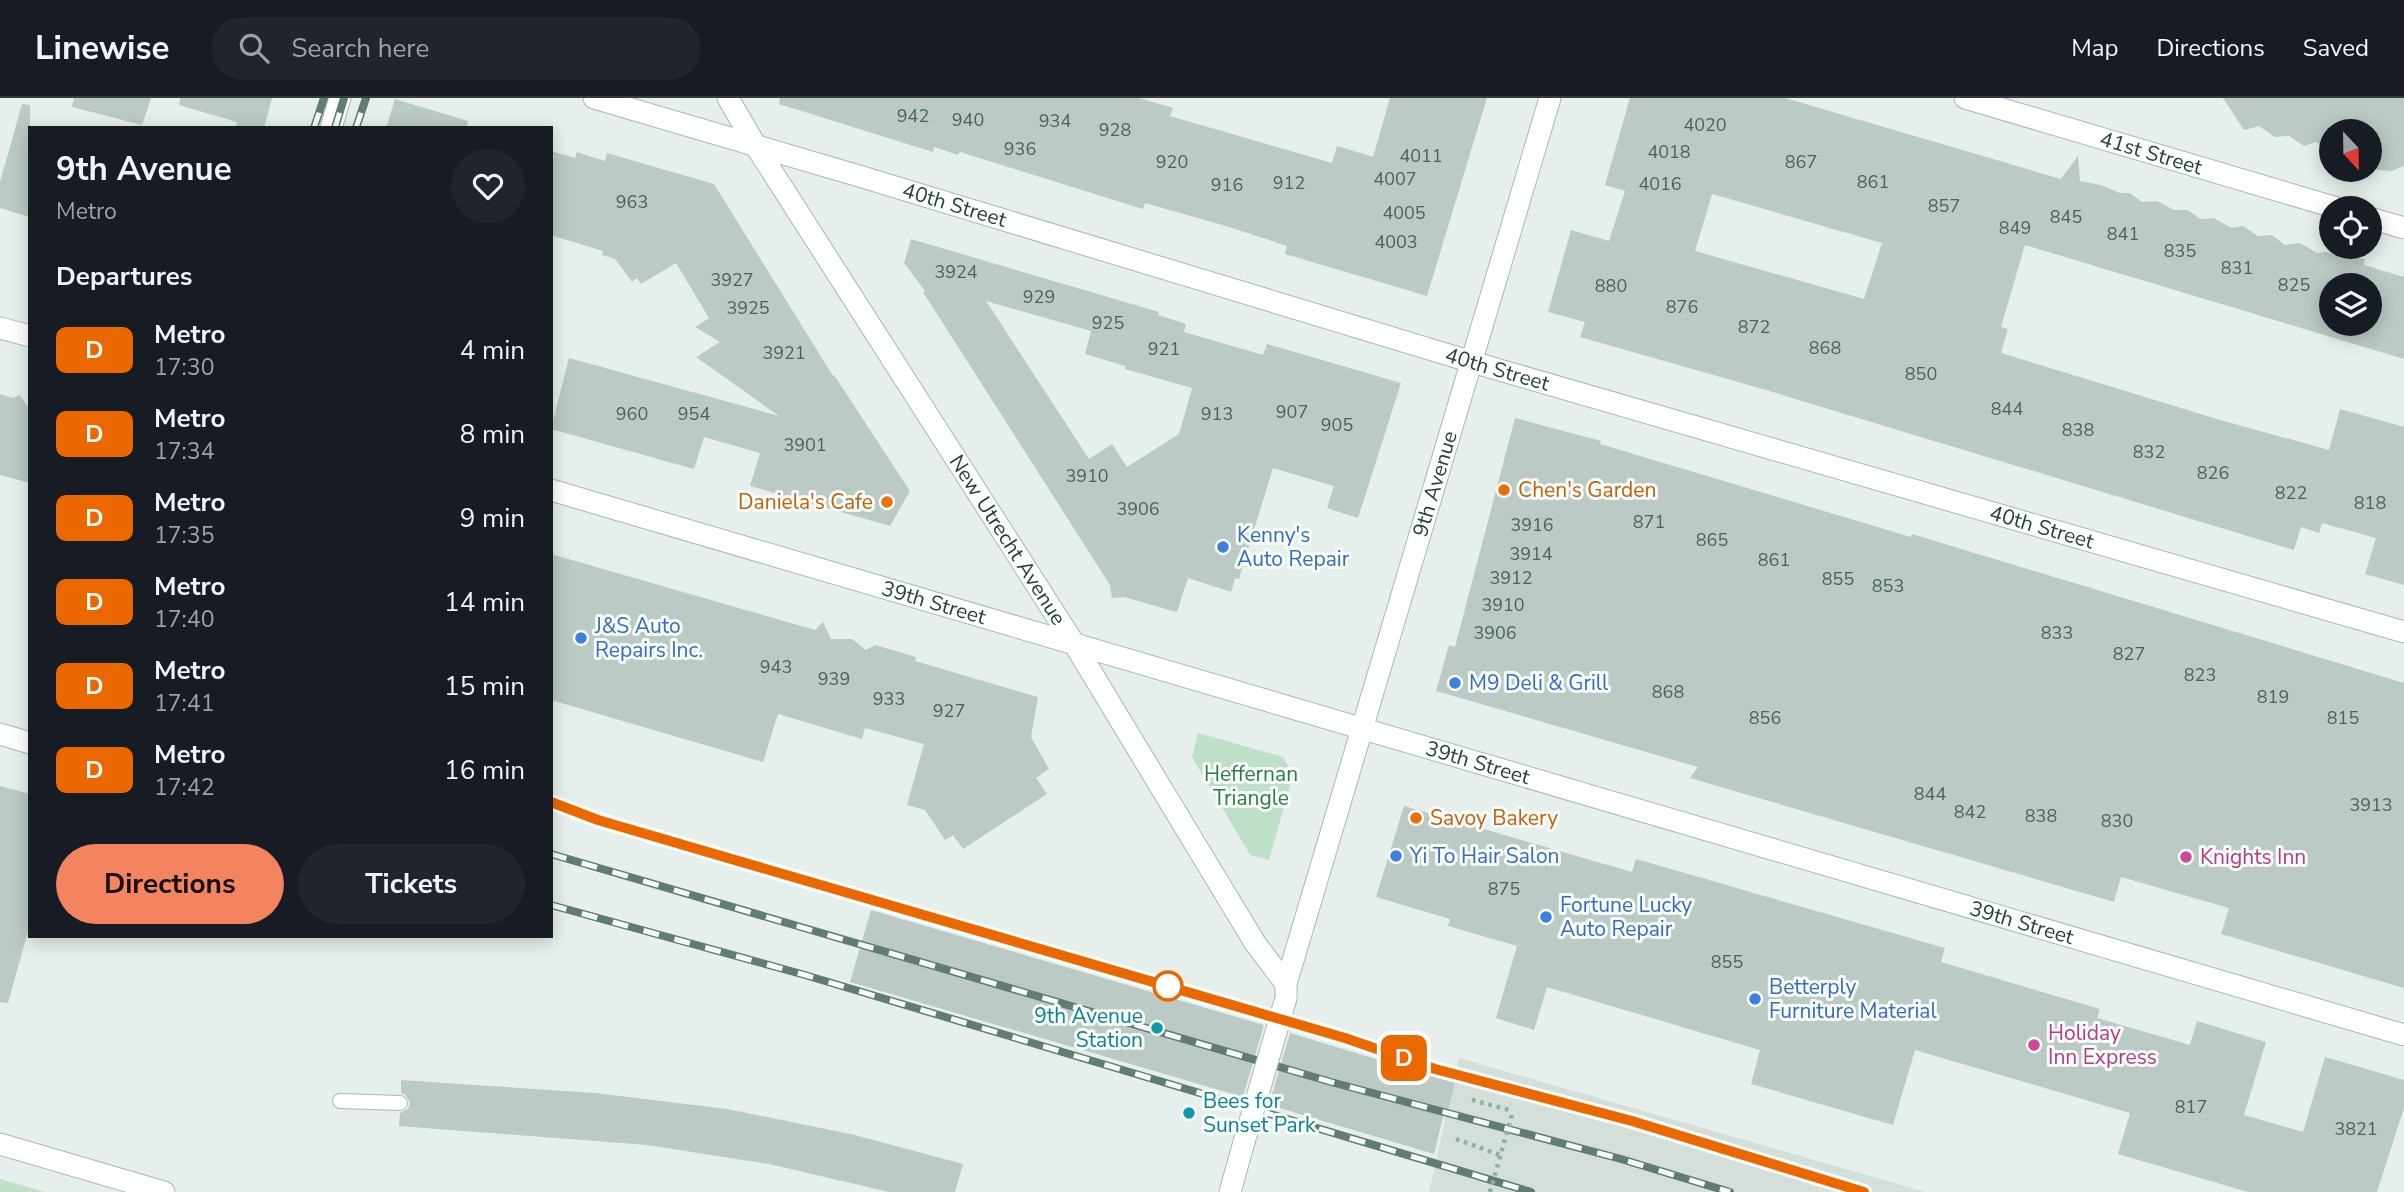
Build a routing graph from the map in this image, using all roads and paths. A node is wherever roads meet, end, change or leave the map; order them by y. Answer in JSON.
{"nodes":[{"id":1,"x":340,"y":98,"type":"edge"},
{"id":2,"x":594,"y":98,"type":"edge"},
{"id":3,"x":728,"y":98,"type":"edge"},
{"id":4,"x":1550,"y":98,"type":"edge"},
{"id":5,"x":1965,"y":98,"type":"edge"},
{"id":6,"x":332,"y":126,"type":"edge"},
{"id":7,"x":757,"y":148,"type":"junction"},
{"id":8,"x":2319,"y":203,"type":"edge"},
{"id":9,"x":2382,"y":222,"type":"edge"},
{"id":10,"x":2404,"y":228,"type":"edge"},
{"id":11,"x":0,"y":328,"type":"edge"},
{"id":12,"x":28,"y":335,"type":"edge"},
{"id":13,"x":1472,"y":362,"type":"junction"},
{"id":14,"x":553,"y":491,"type":"edge"},
{"id":15,"x":2404,"y":632,"type":"edge"},
{"id":16,"x":1073,"y":642,"type":"junction"},
{"id":17,"x":1362,"y":730,"type":"junction"},
{"id":18,"x":0,"y":734,"type":"edge"},
{"id":19,"x":28,"y":742,"type":"edge"},
{"id":20,"x":1286,"y":991,"type":"junction"},
{"id":21,"x":2404,"y":1035,"type":"edge"},
{"id":22,"x":1472,"y":1100,"type":"dead end"},
{"id":23,"x":340,"y":1101,"type":"dead end"},
{"id":24,"x":400,"y":1103,"type":"dead end"},
{"id":25,"x":1456,"y":1139,"type":"dead end"},
{"id":26,"x":0,"y":1144,"type":"edge"},
{"id":27,"x":1500,"y":1154,"type":"junction"},
{"id":28,"x":164,"y":1192,"type":"edge"},
{"id":29,"x":1230,"y":1192,"type":"edge"},
{"id":30,"x":1490,"y":1192,"type":"edge"}],
"edges":[{"from":1,"to":6,"type":"street"},
{"from":2,"to":7,"type":"street","name":"40th Street"},
{"from":3,"to":7,"type":"street","name":"New Utrecht Avenue"},
{"from":4,"to":13,"type":"street","name":"9th Avenue"},
{"from":5,"to":8,"type":"street","name":"41st Street"},
{"from":7,"to":13,"type":"street","name":"40th Street"},
{"from":7,"to":16,"type":"street","name":"New Utrecht Avenue"},
{"from":9,"to":10,"type":"street"},
{"from":11,"to":12,"type":"street"},
{"from":13,"to":15,"type":"street","name":"40th Street"},
{"from":13,"to":17,"type":"street","name":"9th Avenue"},
{"from":14,"to":16,"type":"street","name":"39th Street"},
{"from":16,"to":17,"type":"street","name":"39th Street"},
{"from":16,"to":20,"type":"street","name":"New Utrecht Avenue"},
{"from":17,"to":20,"type":"street","name":"9th Avenue"},
{"from":17,"to":21,"type":"street","name":"39th Street"},
{"from":18,"to":19,"type":"street"},
{"from":20,"to":29,"type":"street","name":"9th Avenue","bridge":true},
{"from":22,"to":27,"type":"path","bridge":true},
{"from":23,"to":24,"type":"lane"},
{"from":25,"to":27,"type":"path"},
{"from":26,"to":28,"type":"street"},
{"from":27,"to":30,"type":"path","bridge":true}]}
